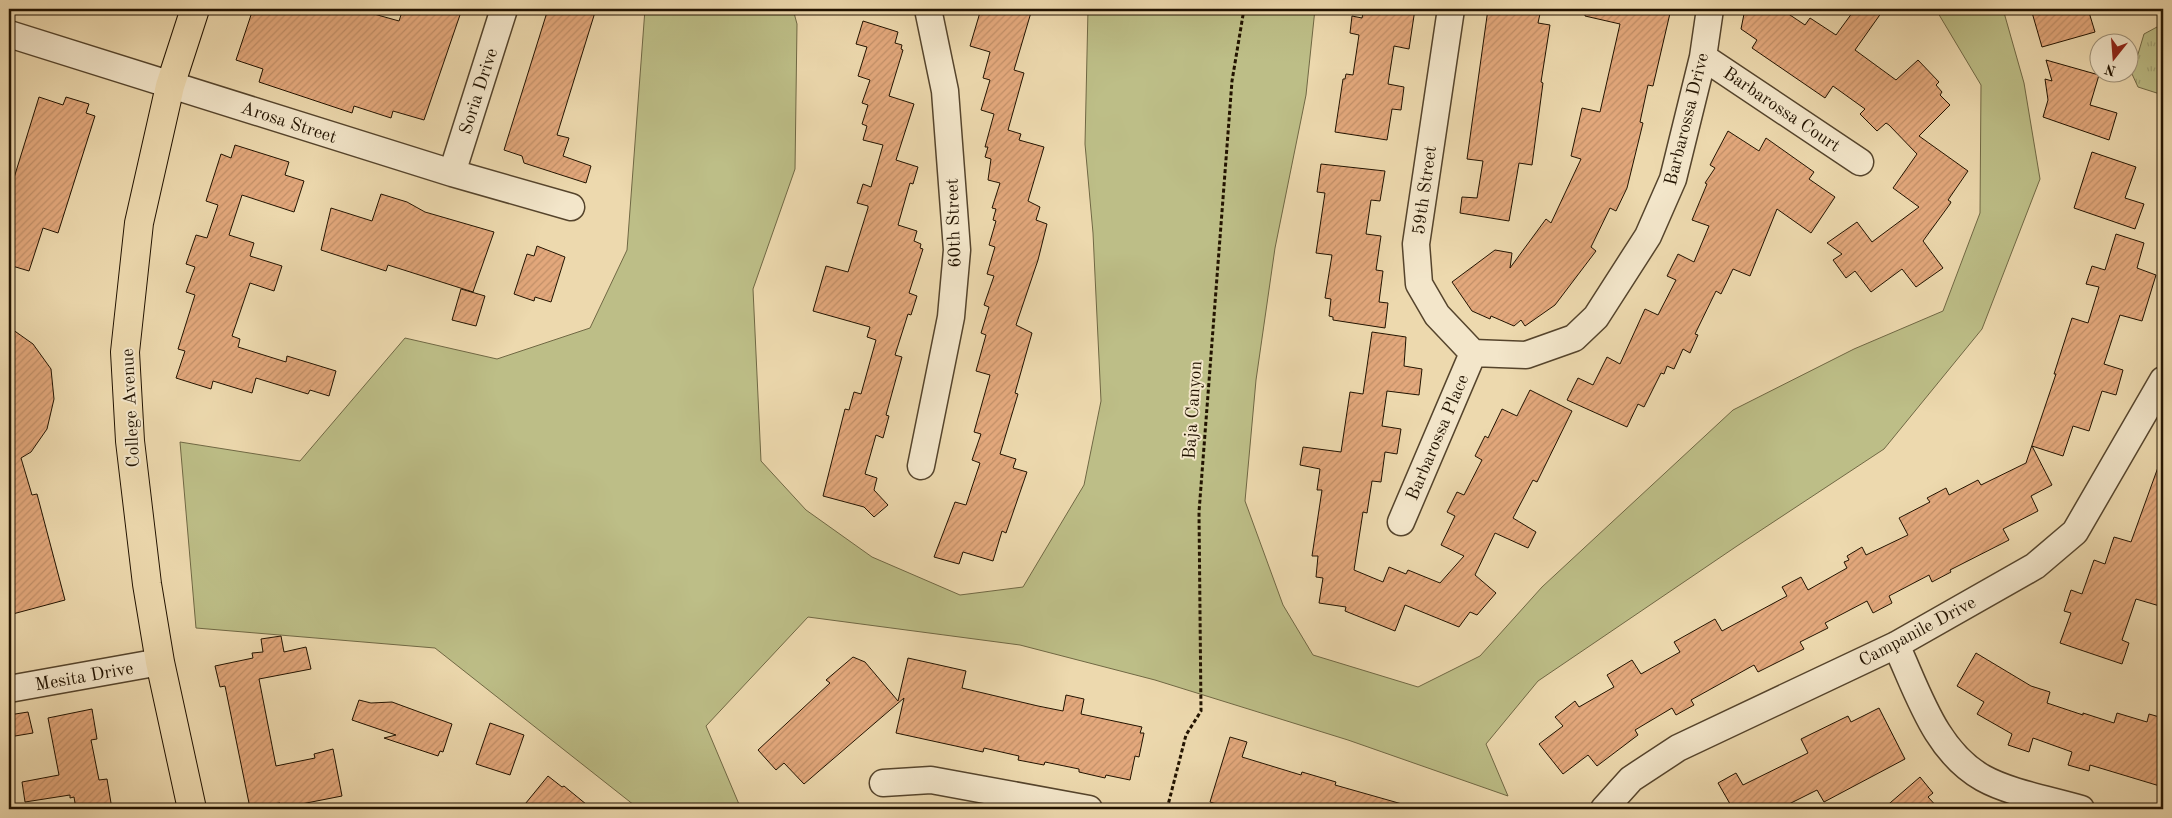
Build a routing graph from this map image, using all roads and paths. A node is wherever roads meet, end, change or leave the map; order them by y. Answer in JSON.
{"nodes":[{"id":1,"x":195,"y":9,"type":"edge"},
{"id":2,"x":504,"y":9,"type":"edge"},
{"id":3,"x":928,"y":9,"type":"edge"},
{"id":4,"x":1244,"y":9,"type":"edge"},
{"id":5,"x":1451,"y":9,"type":"edge"},
{"id":6,"x":1710,"y":9,"type":"edge"},
{"id":7,"x":9,"y":34,"type":"edge"},
{"id":8,"x":1703,"y":57,"type":"junction"},
{"id":9,"x":170,"y":86,"type":"junction"},
{"id":10,"x":1860,"y":162,"type":"dead end"},
{"id":11,"x":452,"y":173,"type":"junction"},
{"id":12,"x":571,"y":207,"type":"dead end"},
{"id":13,"x":1473,"y":353,"type":"junction"},
{"id":14,"x":2163,"y":380,"type":"edge"},
{"id":15,"x":921,"y":466,"type":"dead end"},
{"id":16,"x":1401,"y":522,"type":"dead end"},
{"id":17,"x":1896,"y":646,"type":"junction"},
{"id":18,"x":160,"y":662,"type":"junction"},
{"id":19,"x":9,"y":689,"type":"edge"},
{"id":20,"x":883,"y":783,"type":"dead end"},
{"id":21,"x":192,"y":809,"type":"edge"},
{"id":22,"x":1089,"y":809,"type":"edge"},
{"id":23,"x":1167,"y":809,"type":"edge"},
{"id":24,"x":1604,"y":809,"type":"edge"},
{"id":25,"x":2081,"y":809,"type":"edge"}],
"edges":[{"from":1,"to":9,"type":"main road","name":"College Avenue"},
{"from":2,"to":11,"type":"street","name":"Soria Drive"},
{"from":3,"to":15,"type":"street","name":"60th Street"},
{"from":4,"to":23,"type":"path","name":"Baja Canyon"},
{"from":5,"to":13,"type":"street","name":"59th Street"},
{"from":6,"to":8,"type":"street","name":"Barbarossa Drive"},
{"from":7,"to":9,"type":"street","name":"Arosa Street"},
{"from":8,"to":10,"type":"street","name":"Barbarossa Court"},
{"from":8,"to":13,"type":"street","name":"Barbarossa Drive"},
{"from":9,"to":11,"type":"street","name":"Arosa Street"},
{"from":9,"to":18,"type":"main road","name":"College Avenue"},
{"from":11,"to":12,"type":"street","name":"Arosa Street"},
{"from":13,"to":16,"type":"street","name":"Barbarossa Place"},
{"from":14,"to":17,"type":"street","name":"Campanile Drive"},
{"from":17,"to":24,"type":"street","name":"Campanile Drive"},
{"from":17,"to":25,"type":"street"},
{"from":18,"to":19,"type":"street","name":"Mesita Drive"},
{"from":18,"to":21,"type":"main road","name":"College Avenue"},
{"from":20,"to":22,"type":"street"}]}
